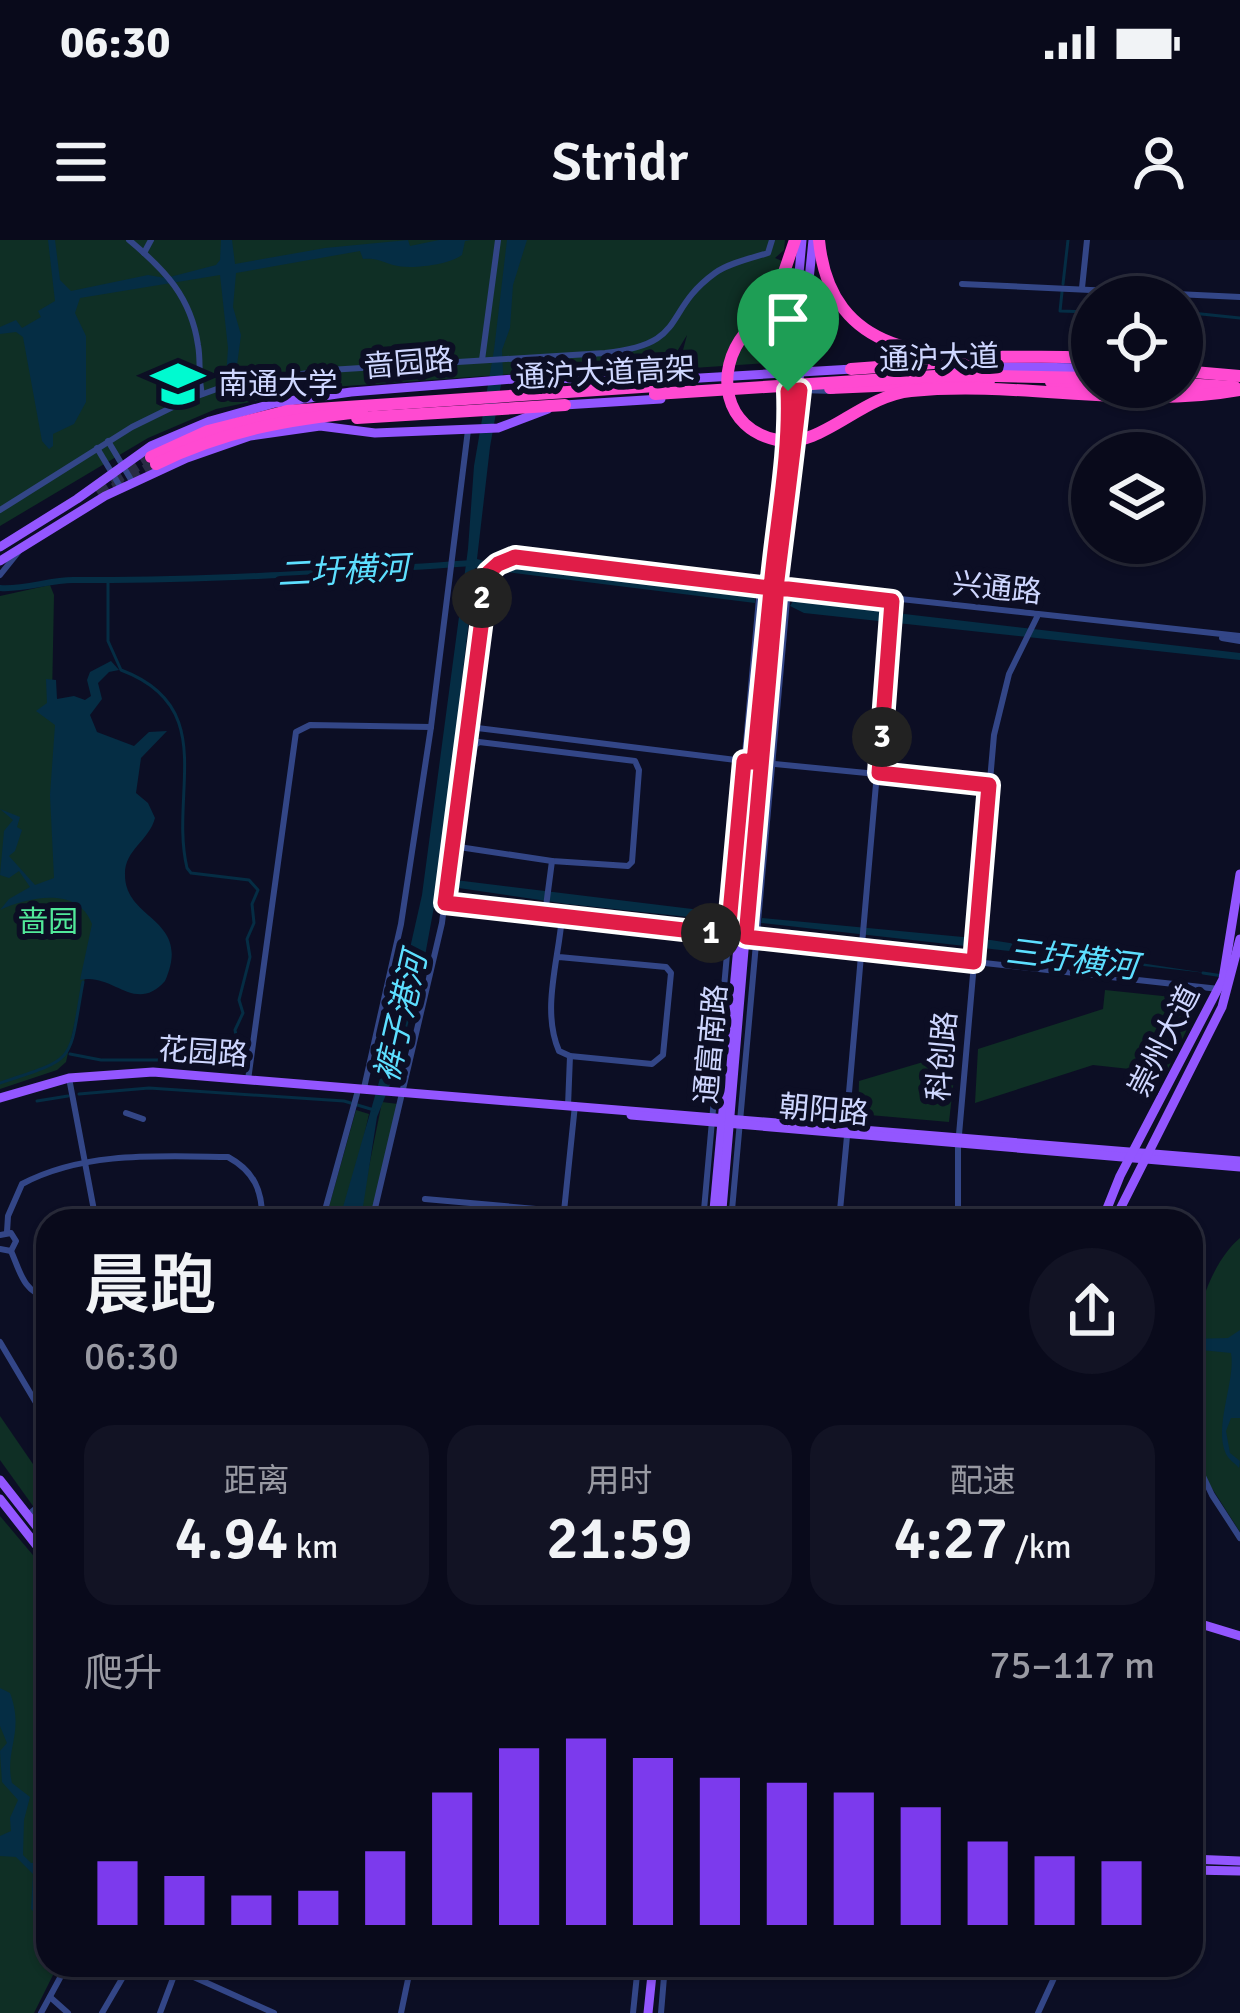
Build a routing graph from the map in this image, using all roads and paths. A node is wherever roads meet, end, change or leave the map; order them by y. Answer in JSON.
{"nodes":[{"id":1,"x":130,"y":240,"type":"edge"},
{"id":2,"x":151,"y":240,"type":"edge"},
{"id":3,"x":498,"y":240,"type":"edge"},
{"id":4,"x":772,"y":240,"type":"edge"},
{"id":5,"x":798,"y":240,"type":"edge"},
{"id":6,"x":816,"y":240,"type":"edge"},
{"id":7,"x":1085,"y":240,"type":"edge"},
{"id":8,"x":144,"y":253,"type":"junction"},
{"id":9,"x":1081,"y":276,"type":"edge"},
{"id":10,"x":962,"y":284,"type":"dead end"},
{"id":11,"x":1071,"y":288,"type":"edge"},
{"id":12,"x":1203,"y":295,"type":"edge"},
{"id":13,"x":1240,"y":297,"type":"edge"},
{"id":14,"x":482,"y":360,"type":"junction"},
{"id":15,"x":850,"y":369,"type":"junction"},
{"id":16,"x":1071,"y":369,"type":"edge"},
{"id":17,"x":1071,"y":369,"type":"edge"},
{"id":18,"x":1071,"y":370,"type":"edge"},
{"id":19,"x":802,"y":371,"type":"junction"},
{"id":20,"x":1071,"y":371,"type":"edge"},
{"id":21,"x":789,"y":372,"type":"junction"},
{"id":22,"x":1071,"y":372,"type":"edge"},
{"id":23,"x":1071,"y":373,"type":"edge"},
{"id":24,"x":1240,"y":375,"type":"edge"},
{"id":25,"x":1203,"y":377,"type":"edge"},
{"id":26,"x":632,"y":382,"type":"joint"},
{"id":27,"x":1203,"y":382,"type":"edge"},
{"id":28,"x":1071,"y":386,"type":"edge"},
{"id":29,"x":1203,"y":386,"type":"edge"},
{"id":30,"x":817,"y":389,"type":"junction"},
{"id":31,"x":1240,"y":389,"type":"edge"},
{"id":32,"x":794,"y":390,"type":"junction"},
{"id":33,"x":202,"y":394,"type":"junction"},
{"id":34,"x":502,"y":395,"type":"junction"},
{"id":35,"x":483,"y":397,"type":"junction"},
{"id":36,"x":565,"y":405,"type":"junction"},
{"id":37,"x":314,"y":412,"type":"junction"},
{"id":38,"x":474,"y":429,"type":"junction"},
{"id":39,"x":108,"y":441,"type":"junction"},
{"id":40,"x":97,"y":448,"type":"junction"},
{"id":41,"x":153,"y":460,"type":"tunnel mouth"},
{"id":42,"x":122,"y":465,"type":"junction"},
{"id":43,"x":112,"y":473,"type":"junction"},
{"id":44,"x":133,"y":483,"type":"junction"},
{"id":45,"x":121,"y":488,"type":"junction"},
{"id":46,"x":0,"y":498,"type":"edge"},
{"id":47,"x":3,"y":508,"type":"edge"},
{"id":48,"x":0,"y":544,"type":"edge"},
{"id":49,"x":21,"y":548,"type":"junction"},
{"id":50,"x":0,"y":561,"type":"edge"},
{"id":51,"x":0,"y":575,"type":"edge"},
{"id":52,"x":773,"y":588,"type":"junction"},
{"id":53,"x":892,"y":601,"type":"junction"},
{"id":54,"x":1038,"y":616,"type":"junction"},
{"id":55,"x":1240,"y":638,"type":"edge"},
{"id":56,"x":431,"y":727,"type":"junction"},
{"id":57,"x":469,"y":727,"type":"junction"},
{"id":58,"x":758,"y":762,"type":"junction"},
{"id":59,"x":879,"y":773,"type":"junction"},
{"id":60,"x":989,"y":785,"type":"junction"},
{"id":61,"x":552,"y":861,"type":"junction"},
{"id":62,"x":1240,"y":874,"type":"edge"},
{"id":63,"x":445,"y":903,"type":"junction"},
{"id":64,"x":545,"y":914,"type":"junction"},
{"id":65,"x":562,"y":916,"type":"junction"},
{"id":66,"x":742,"y":936,"type":"junction"},
{"id":67,"x":1240,"y":939,"type":"edge"},
{"id":68,"x":863,"y":950,"type":"junction"},
{"id":69,"x":559,"y":957,"type":"junction"},
{"id":70,"x":974,"y":962,"type":"junction"},
{"id":71,"x":1227,"y":980,"type":"junction"},
{"id":72,"x":570,"y":1056,"type":"junction"},
{"id":73,"x":70,"y":1080,"type":"junction"},
{"id":74,"x":247,"y":1081,"type":"junction"},
{"id":75,"x":366,"y":1091,"type":"junction"},
{"id":76,"x":404,"y":1095,"type":"junction"},
{"id":77,"x":0,"y":1100,"type":"edge"},
{"id":78,"x":571,"y":1107,"type":"junction"},
{"id":79,"x":126,"y":1113,"type":"dead end"},
{"id":80,"x":143,"y":1119,"type":"dead end"},
{"id":81,"x":726,"y":1121,"type":"junction"},
{"id":82,"x":847,"y":1131,"type":"junction"},
{"id":83,"x":959,"y":1141,"type":"junction"},
{"id":84,"x":1138,"y":1156,"type":"junction"},
{"id":85,"x":86,"y":1164,"type":"junction"},
{"id":86,"x":1240,"y":1164,"type":"edge"},
{"id":87,"x":425,"y":1199,"type":"dead end"},
{"id":88,"x":94,"y":1209,"type":"edge"},
{"id":89,"x":262,"y":1209,"type":"edge"},
{"id":90,"x":326,"y":1209,"type":"edge"},
{"id":91,"x":375,"y":1209,"type":"edge"},
{"id":92,"x":507,"y":1209,"type":"edge"},
{"id":93,"x":564,"y":1209,"type":"edge"},
{"id":94,"x":706,"y":1209,"type":"edge"},
{"id":95,"x":718,"y":1209,"type":"edge"},
{"id":96,"x":730,"y":1209,"type":"edge"},
{"id":97,"x":840,"y":1209,"type":"edge"},
{"id":98,"x":958,"y":1209,"type":"edge"},
{"id":99,"x":1109,"y":1209,"type":"edge"},
{"id":100,"x":1118,"y":1209,"type":"edge"},
{"id":101,"x":4,"y":1234,"type":"edge"},
{"id":102,"x":0,"y":1249,"type":"edge"},
{"id":103,"x":10,"y":1251,"type":"junction"},
{"id":104,"x":36,"y":1294,"type":"edge"},
{"id":105,"x":1,"y":1344,"type":"edge"},
{"id":106,"x":36,"y":1403,"type":"edge"},
{"id":107,"x":1203,"y":1473,"type":"edge"},
{"id":108,"x":0,"y":1480,"type":"edge"},
{"id":109,"x":0,"y":1499,"type":"edge"},
{"id":110,"x":36,"y":1508,"type":"edge"},
{"id":111,"x":22,"y":1520,"type":"junction"},
{"id":112,"x":36,"y":1531,"type":"edge"},
{"id":113,"x":1240,"y":1538,"type":"edge"},
{"id":114,"x":36,"y":1542,"type":"edge"},
{"id":115,"x":1203,"y":1623,"type":"edge"},
{"id":116,"x":1240,"y":1634,"type":"edge"},
{"id":117,"x":1203,"y":1859,"type":"edge"},
{"id":118,"x":1240,"y":1861,"type":"edge"},
{"id":119,"x":1203,"y":1870,"type":"edge"},
{"id":120,"x":1240,"y":1871,"type":"edge"},
{"id":121,"x":61,"y":1977,"type":"edge"},
{"id":122,"x":123,"y":1977,"type":"edge"},
{"id":123,"x":175,"y":1977,"type":"edge"},
{"id":124,"x":198,"y":1977,"type":"edge"},
{"id":125,"x":408,"y":1977,"type":"edge"},
{"id":126,"x":637,"y":1977,"type":"edge"},
{"id":127,"x":650,"y":1977,"type":"edge"},
{"id":128,"x":664,"y":1977,"type":"edge"},
{"id":129,"x":1054,"y":1977,"type":"edge"},
{"id":130,"x":50,"y":1997,"type":"junction"},
{"id":131,"x":41,"y":2013,"type":"edge"},
{"id":132,"x":68,"y":2013,"type":"edge"},
{"id":133,"x":102,"y":2013,"type":"edge"},
{"id":134,"x":160,"y":2013,"type":"edge"},
{"id":135,"x":274,"y":2013,"type":"edge"},
{"id":136,"x":401,"y":2013,"type":"edge"},
{"id":137,"x":633,"y":2013,"type":"edge"},
{"id":138,"x":646,"y":2013,"type":"edge"},
{"id":139,"x":661,"y":2013,"type":"edge"},
{"id":140,"x":1038,"y":2013,"type":"edge"}],
"edges":[{"from":1,"to":8,"type":"street"},
{"from":2,"to":8,"type":"street"},
{"from":3,"to":14,"type":"street"},
{"from":4,"to":14,"type":"street"},
{"from":5,"to":21,"type":"main road"},
{"from":5,"to":31,"type":"highway","bridge":true},
{"from":6,"to":16,"type":"highway"},
{"from":6,"to":19,"type":"main road","name":"通富南路"},
{"from":7,"to":9,"type":"street"},
{"from":8,"to":33,"type":"street"},
{"from":10,"to":11,"type":"street"},
{"from":12,"to":13,"type":"street"},
{"from":14,"to":33,"type":"street"},
{"from":15,"to":17,"type":"main road","name":"通沪大道"},
{"from":15,"to":18,"type":"highway"},
{"from":15,"to":19,"type":"main road","name":"通沪大道"},
{"from":19,"to":21,"type":"main road","name":"通沪大道"},
{"from":19,"to":32,"type":"main road","name":"通富南路"},
{"from":20,"to":34,"type":"highway","name":"通沪大道高架","bridge":true},
{"from":21,"to":26,"type":"main road"},
{"from":21,"to":32,"type":"main road"},
{"from":22,"to":30,"type":"main road","name":"通沪大道"},
{"from":23,"to":30,"type":"highway","bridge":true},
{"from":24,"to":25,"type":"highway","bridge":true},
{"from":26,"to":34,"type":"highway"},
{"from":27,"to":31,"type":"main road"},
{"from":28,"to":32,"type":"street"},
{"from":29,"to":31,"type":"highway","bridge":true},
{"from":30,"to":32,"type":"main road","name":"通沪大道"},
{"from":32,"to":36,"type":"main road"},
{"from":32,"to":52,"type":"main road","name":"通富南路"},
{"from":33,"to":39,"type":"street"},
{"from":34,"to":35,"type":"highway"},
{"from":34,"to":36,"type":"highway"},
{"from":35,"to":37,"type":"highway"},
{"from":35,"to":37,"type":"highway","name":"通沪大道高架"},
{"from":35,"to":37,"type":"highway"},
{"from":35,"to":42,"type":"main road","name":"啬园路"},
{"from":36,"to":38,"type":"main road"},
{"from":37,"to":41,"type":"highway"},
{"from":38,"to":44,"type":"main road"},
{"from":38,"to":56,"type":"street"},
{"from":39,"to":40,"type":"street"},
{"from":39,"to":42,"type":"street"},
{"from":40,"to":43,"type":"street"},
{"from":40,"to":47,"type":"street"},
{"from":42,"to":43,"type":"main road","name":"啬园路"},
{"from":42,"to":44,"type":"street"},
{"from":43,"to":45,"type":"street"},
{"from":43,"to":48,"type":"main road","name":"啬园路"},
{"from":44,"to":45,"type":"main road"},
{"from":45,"to":49,"type":"main road"},
{"from":46,"to":47,"type":"street"},
{"from":49,"to":50,"type":"main road"},
{"from":49,"to":51,"type":"street"},
{"from":52,"to":53,"type":"street","name":"兴通路"},
{"from":52,"to":57,"type":"street","name":"兴通路"},
{"from":52,"to":58,"type":"main road","name":"通富南路"},
{"from":52,"to":58,"type":"street"},
{"from":53,"to":54,"type":"street","name":"兴通路"},
{"from":53,"to":59,"type":"street"},
{"from":54,"to":55,"type":"street","name":"兴通路"},
{"from":54,"to":60,"type":"street","name":"科创路"},
{"from":56,"to":74,"type":"street"},
{"from":56,"to":75,"type":"street"},
{"from":57,"to":58,"type":"street"},
{"from":57,"to":63,"type":"street"},
{"from":58,"to":59,"type":"street"},
{"from":58,"to":66,"type":"main road","name":"通富南路"},
{"from":58,"to":66,"type":"street"},
{"from":58,"to":66,"type":"street"},
{"from":59,"to":60,"type":"street"},
{"from":59,"to":68,"type":"street"},
{"from":60,"to":70,"type":"street","name":"科创路"},
{"from":61,"to":61,"type":"street"},
{"from":61,"to":64,"type":"street"},
{"from":62,"to":71,"type":"main road","name":"崇州大道"},
{"from":63,"to":64,"type":"street"},
{"from":63,"to":76,"type":"street"},
{"from":64,"to":65,"type":"street"},
{"from":65,"to":66,"type":"street"},
{"from":65,"to":69,"type":"street"},
{"from":66,"to":68,"type":"street"},
{"from":66,"to":81,"type":"main road","name":"通富南路"},
{"from":66,"to":81,"type":"street"},
{"from":67,"to":71,"type":"main road","name":"崇州大道"},
{"from":68,"to":70,"type":"street"},
{"from":68,"to":82,"type":"street"},
{"from":69,"to":72,"type":"street"},
{"from":69,"to":72,"type":"street"},
{"from":70,"to":71,"type":"street"},
{"from":70,"to":83,"type":"street","name":"科创路"},
{"from":71,"to":84,"type":"main road","name":"崇州大道"},
{"from":72,"to":78,"type":"street"},
{"from":73,"to":74,"type":"main road","name":"花园路"},
{"from":73,"to":77,"type":"main road","name":"花园路"},
{"from":73,"to":85,"type":"street"},
{"from":74,"to":75,"type":"main road","name":"花园路"},
{"from":75,"to":76,"type":"main road","name":"花园路"},
{"from":75,"to":90,"type":"street"},
{"from":76,"to":78,"type":"main road","name":"朝阳路"},
{"from":76,"to":91,"type":"street"},
{"from":78,"to":81,"type":"main road","name":"朝阳路"},
{"from":78,"to":93,"type":"street"},
{"from":79,"to":80,"type":"street"},
{"from":81,"to":82,"type":"main road","name":"朝阳路"},
{"from":81,"to":94,"type":"street"},
{"from":81,"to":95,"type":"main road","name":"通富南路"},
{"from":81,"to":96,"type":"street"},
{"from":82,"to":83,"type":"main road","name":"朝阳路"},
{"from":82,"to":97,"type":"street"},
{"from":83,"to":84,"type":"main road","name":"朝阳路"},
{"from":83,"to":98,"type":"street","name":"科创路"},
{"from":84,"to":86,"type":"main road","name":"朝阳路"},
{"from":84,"to":99,"type":"main road","name":"崇州大道"},
{"from":84,"to":100,"type":"main road","name":"崇州大道"},
{"from":85,"to":88,"type":"street"},
{"from":85,"to":89,"type":"street"},
{"from":85,"to":101,"type":"street"},
{"from":87,"to":92,"type":"street"},
{"from":101,"to":103,"type":"street"},
{"from":102,"to":103,"type":"street"},
{"from":103,"to":104,"type":"street"},
{"from":105,"to":106,"type":"street"},
{"from":107,"to":113,"type":"street"},
{"from":108,"to":111,"type":"main road"},
{"from":109,"to":111,"type":"main road"},
{"from":110,"to":111,"type":"street"},
{"from":111,"to":112,"type":"main road"},
{"from":111,"to":114,"type":"main road"},
{"from":115,"to":116,"type":"main road"},
{"from":117,"to":118,"type":"main road"},
{"from":119,"to":120,"type":"main road"},
{"from":121,"to":130,"type":"street"},
{"from":122,"to":133,"type":"street"},
{"from":123,"to":134,"type":"street"},
{"from":124,"to":135,"type":"street"},
{"from":125,"to":136,"type":"street"},
{"from":126,"to":137,"type":"street"},
{"from":127,"to":138,"type":"main road"},
{"from":128,"to":139,"type":"street"},
{"from":129,"to":140,"type":"street"},
{"from":130,"to":131,"type":"street"},
{"from":130,"to":132,"type":"street"}]}
